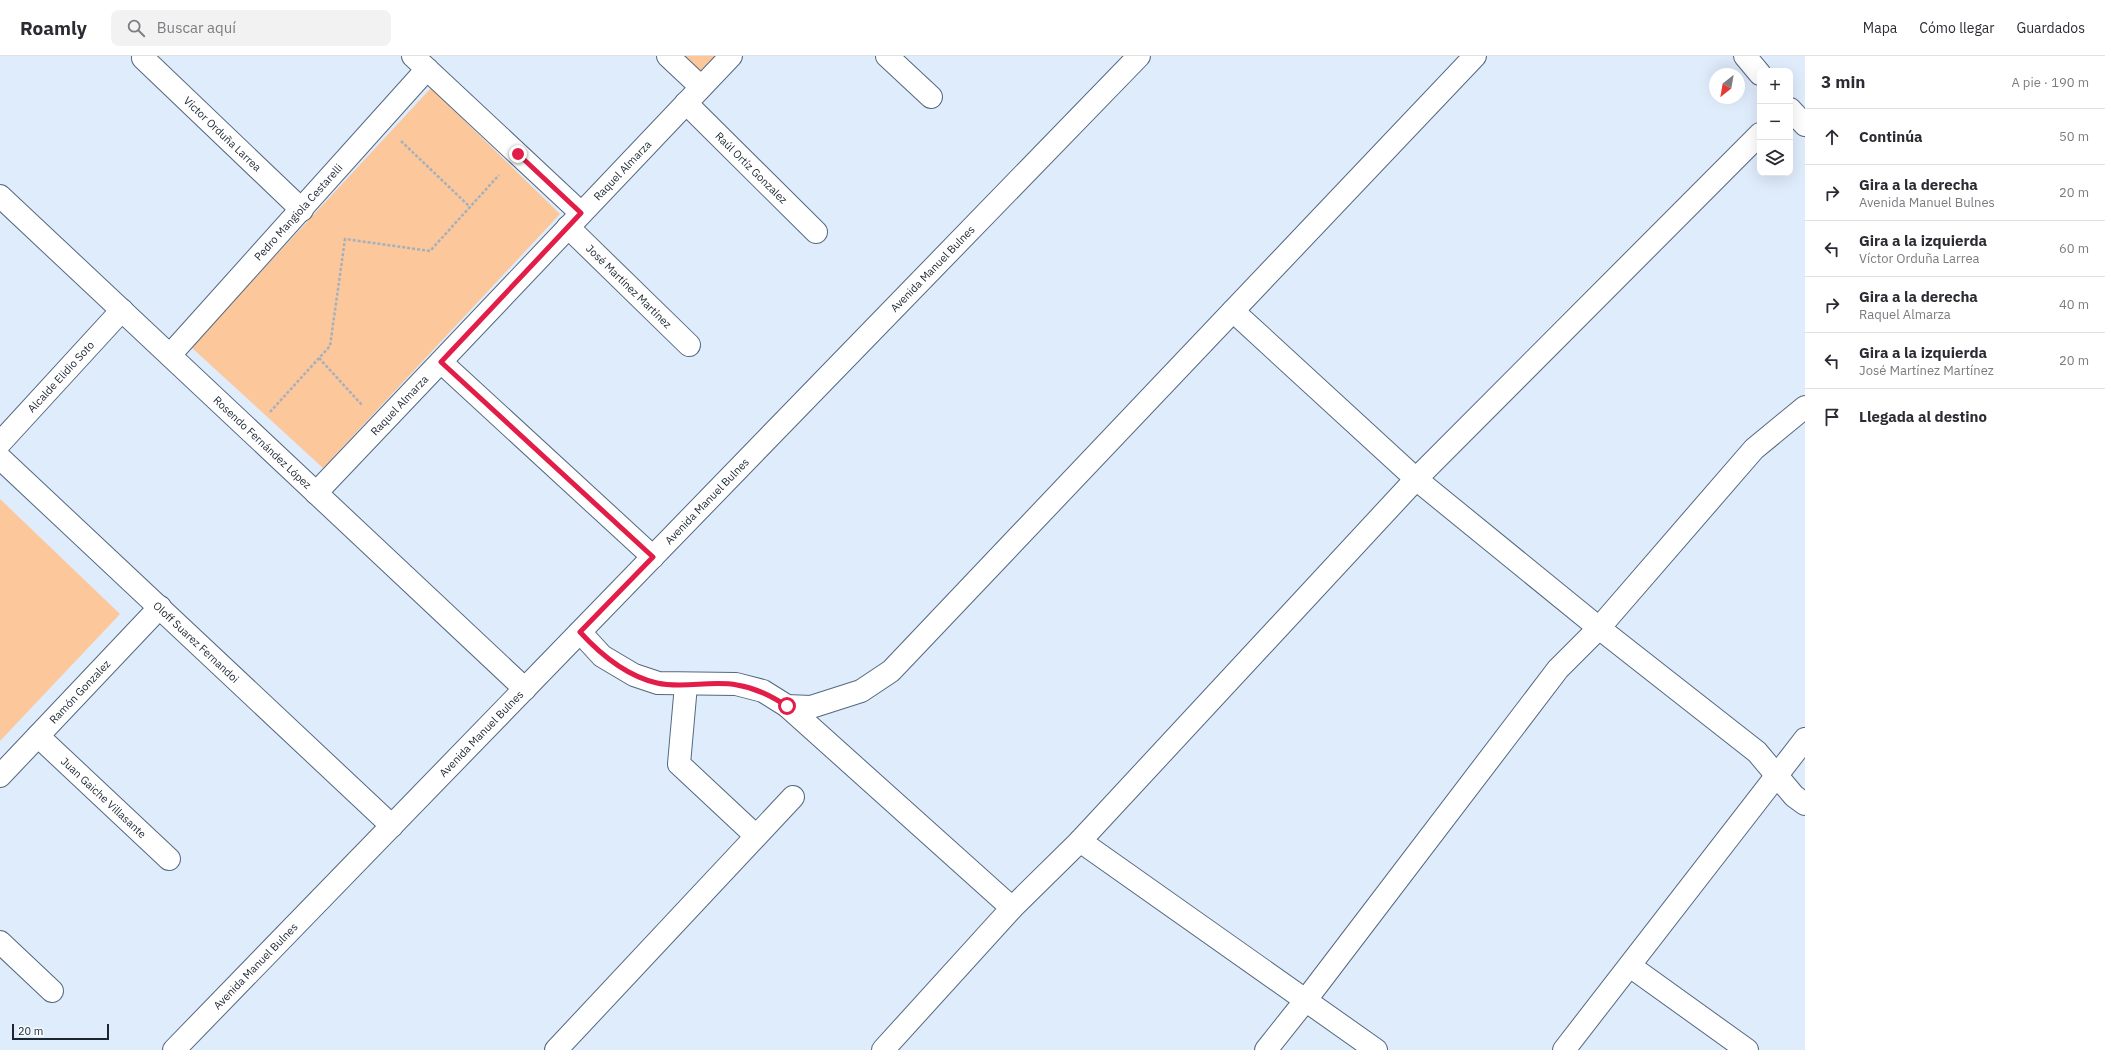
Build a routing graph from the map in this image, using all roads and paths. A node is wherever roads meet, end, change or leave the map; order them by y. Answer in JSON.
{"nodes":[{"id":1,"x":668,"y":56,"type":"edge"},
{"id":2,"x":731,"y":56,"type":"edge"},
{"id":3,"x":887,"y":56,"type":"edge"},
{"id":4,"x":1139,"y":56,"type":"edge"},
{"id":5,"x":1475,"y":56,"type":"edge"},
{"id":6,"x":1745,"y":56,"type":"edge"},
{"id":7,"x":143,"y":58,"type":"dead end"},
{"id":8,"x":420,"y":62,"type":"edge"},
{"id":9,"x":1757,"y":70,"type":"edge"},
{"id":10,"x":701,"y":88,"type":"junction"},
{"id":11,"x":931,"y":97,"type":"dead end"},
{"id":12,"x":686,"y":103,"type":"junction"},
{"id":13,"x":1793,"y":112,"type":"edge"},
{"id":14,"x":381,"y":121,"type":"junction"},
{"id":15,"x":1805,"y":125,"type":"edge"},
{"id":16,"x":1757,"y":137,"type":"edge"},
{"id":17,"x":518,"y":154,"type":"junction"},
{"id":18,"x":0,"y":196,"type":"edge"},
{"id":19,"x":470,"y":207,"type":"junction"},
{"id":20,"x":302,"y":210,"type":"junction"},
{"id":21,"x":575,"y":220,"type":"junction"},
{"id":22,"x":816,"y":232,"type":"dead end"},
{"id":23,"x":122,"y":310,"type":"junction"},
{"id":24,"x":1233,"y":311,"type":"junction"},
{"id":25,"x":689,"y":345,"type":"dead end"},
{"id":26,"x":170,"y":355,"type":"junction"},
{"id":27,"x":319,"y":358,"type":"junction"},
{"id":28,"x":441,"y":362,"type":"junction"},
{"id":29,"x":1805,"y":407,"type":"edge"},
{"id":30,"x":380,"y":426,"type":"junction"},
{"id":31,"x":252,"y":432,"type":"junction"},
{"id":32,"x":0,"y":443,"type":"edge"},
{"id":33,"x":0,"y":458,"type":"edge"},
{"id":34,"x":1416,"y":479,"type":"junction"},
{"id":35,"x":316,"y":493,"type":"junction"},
{"id":36,"x":653,"y":557,"type":"junction"},
{"id":37,"x":160,"y":607,"type":"junction"},
{"id":38,"x":1599,"y":628,"type":"junction"},
{"id":39,"x":580,"y":632,"type":"junction"},
{"id":40,"x":686,"y":685,"type":"junction"},
{"id":41,"x":525,"y":689,"type":"junction"},
{"id":42,"x":787,"y":706,"type":"junction"},
{"id":43,"x":38,"y":736,"type":"junction"},
{"id":44,"x":1805,"y":739,"type":"edge"},
{"id":45,"x":1776,"y":774,"type":"junction"},
{"id":46,"x":0,"y":776,"type":"edge"},
{"id":47,"x":793,"y":797,"type":"dead end"},
{"id":48,"x":1805,"y":804,"type":"edge"},
{"id":49,"x":392,"y":826,"type":"junction"},
{"id":50,"x":756,"y":836,"type":"junction"},
{"id":51,"x":1080,"y":841,"type":"junction"},
{"id":52,"x":169,"y":859,"type":"dead end"},
{"id":53,"x":1012,"y":908,"type":"junction"},
{"id":54,"x":0,"y":942,"type":"edge"},
{"id":55,"x":1630,"y":966,"type":"junction"},
{"id":56,"x":52,"y":991,"type":"dead end"},
{"id":57,"x":1305,"y":1001,"type":"junction"},
{"id":58,"x":174,"y":1050,"type":"edge"},
{"id":59,"x":556,"y":1050,"type":"edge"},
{"id":60,"x":883,"y":1050,"type":"edge"},
{"id":61,"x":1266,"y":1050,"type":"edge"},
{"id":62,"x":1376,"y":1050,"type":"edge"},
{"id":63,"x":1564,"y":1050,"type":"edge"},
{"id":64,"x":1748,"y":1050,"type":"edge"}],
"edges":[{"from":1,"to":10,"type":"street"},
{"from":2,"to":10,"type":"street","name":"Raquel Almarza"},
{"from":3,"to":11,"type":"street"},
{"from":4,"to":36,"type":"street","name":"Avenida Manuel Bulnes"},
{"from":5,"to":24,"type":"street"},
{"from":6,"to":9,"type":"street"},
{"from":7,"to":20,"type":"street","name":"Víctor Orduña Larrea"},
{"from":8,"to":14,"type":"street","name":"Pedro Mangiola Cestarelli"},
{"from":8,"to":17,"type":"street","name":"José Martínez Martínez"},
{"from":10,"to":12,"type":"street","name":"Raquel Almarza"},
{"from":12,"to":21,"type":"street","name":"Raquel Almarza"},
{"from":12,"to":22,"type":"street","name":"Raúl Ortíz Gonzalez"},
{"from":13,"to":15,"type":"street"},
{"from":14,"to":19,"type":"path"},
{"from":14,"to":20,"type":"street","name":"Pedro Mangiola Cestarelli"},
{"from":16,"to":34,"type":"street"},
{"from":17,"to":19,"type":"path"},
{"from":17,"to":21,"type":"street","name":"José Martínez Martínez"},
{"from":18,"to":23,"type":"street","name":"Rosendo Fernández López"},
{"from":19,"to":27,"type":"path"},
{"from":20,"to":26,"type":"street","name":"Pedro Mangiola Cestarelli"},
{"from":21,"to":25,"type":"street","name":"José Martínez Martínez"},
{"from":21,"to":28,"type":"street","name":"Raquel Almarza"},
{"from":23,"to":26,"type":"street","name":"Rosendo Fernández López"},
{"from":23,"to":32,"type":"street","name":"Alcalde Elidio Soto"},
{"from":24,"to":34,"type":"street"},
{"from":24,"to":42,"type":"street"},
{"from":26,"to":31,"type":"street","name":"Rosendo Fernández López"},
{"from":27,"to":30,"type":"path"},
{"from":27,"to":31,"type":"path"},
{"from":28,"to":30,"type":"street","name":"Raquel Almarza"},
{"from":28,"to":36,"type":"street"},
{"from":29,"to":38,"type":"street"},
{"from":30,"to":35,"type":"street","name":"Raquel Almarza"},
{"from":31,"to":35,"type":"street","name":"Rosendo Fernández López"},
{"from":33,"to":37,"type":"street","name":"Oloff Suarez Fernandoi"},
{"from":34,"to":38,"type":"street"},
{"from":34,"to":51,"type":"street"},
{"from":35,"to":41,"type":"street","name":"Rosendo Fernández López"},
{"from":36,"to":39,"type":"street","name":"Avenida Manuel Bulnes"},
{"from":37,"to":43,"type":"street","name":"Ramón Gonzalez"},
{"from":37,"to":49,"type":"street","name":"Oloff Suarez Fernandoi"},
{"from":38,"to":45,"type":"street"},
{"from":38,"to":57,"type":"street"},
{"from":39,"to":40,"type":"street"},
{"from":39,"to":41,"type":"street","name":"Avenida Manuel Bulnes"},
{"from":40,"to":42,"type":"street"},
{"from":40,"to":50,"type":"street"},
{"from":41,"to":49,"type":"street","name":"Avenida Manuel Bulnes"},
{"from":42,"to":53,"type":"street"},
{"from":43,"to":46,"type":"street","name":"Ramón Gonzalez"},
{"from":43,"to":52,"type":"street","name":"Juan Gaiche Villasante"},
{"from":44,"to":45,"type":"street"},
{"from":45,"to":48,"type":"street"},
{"from":45,"to":55,"type":"street"},
{"from":47,"to":50,"type":"street"},
{"from":49,"to":58,"type":"street","name":"Avenida Manuel Bulnes"},
{"from":50,"to":59,"type":"street"},
{"from":51,"to":53,"type":"street"},
{"from":51,"to":57,"type":"street"},
{"from":53,"to":60,"type":"street"},
{"from":54,"to":56,"type":"street"},
{"from":55,"to":63,"type":"street"},
{"from":55,"to":64,"type":"street"},
{"from":57,"to":61,"type":"street"},
{"from":57,"to":62,"type":"street"}]}
